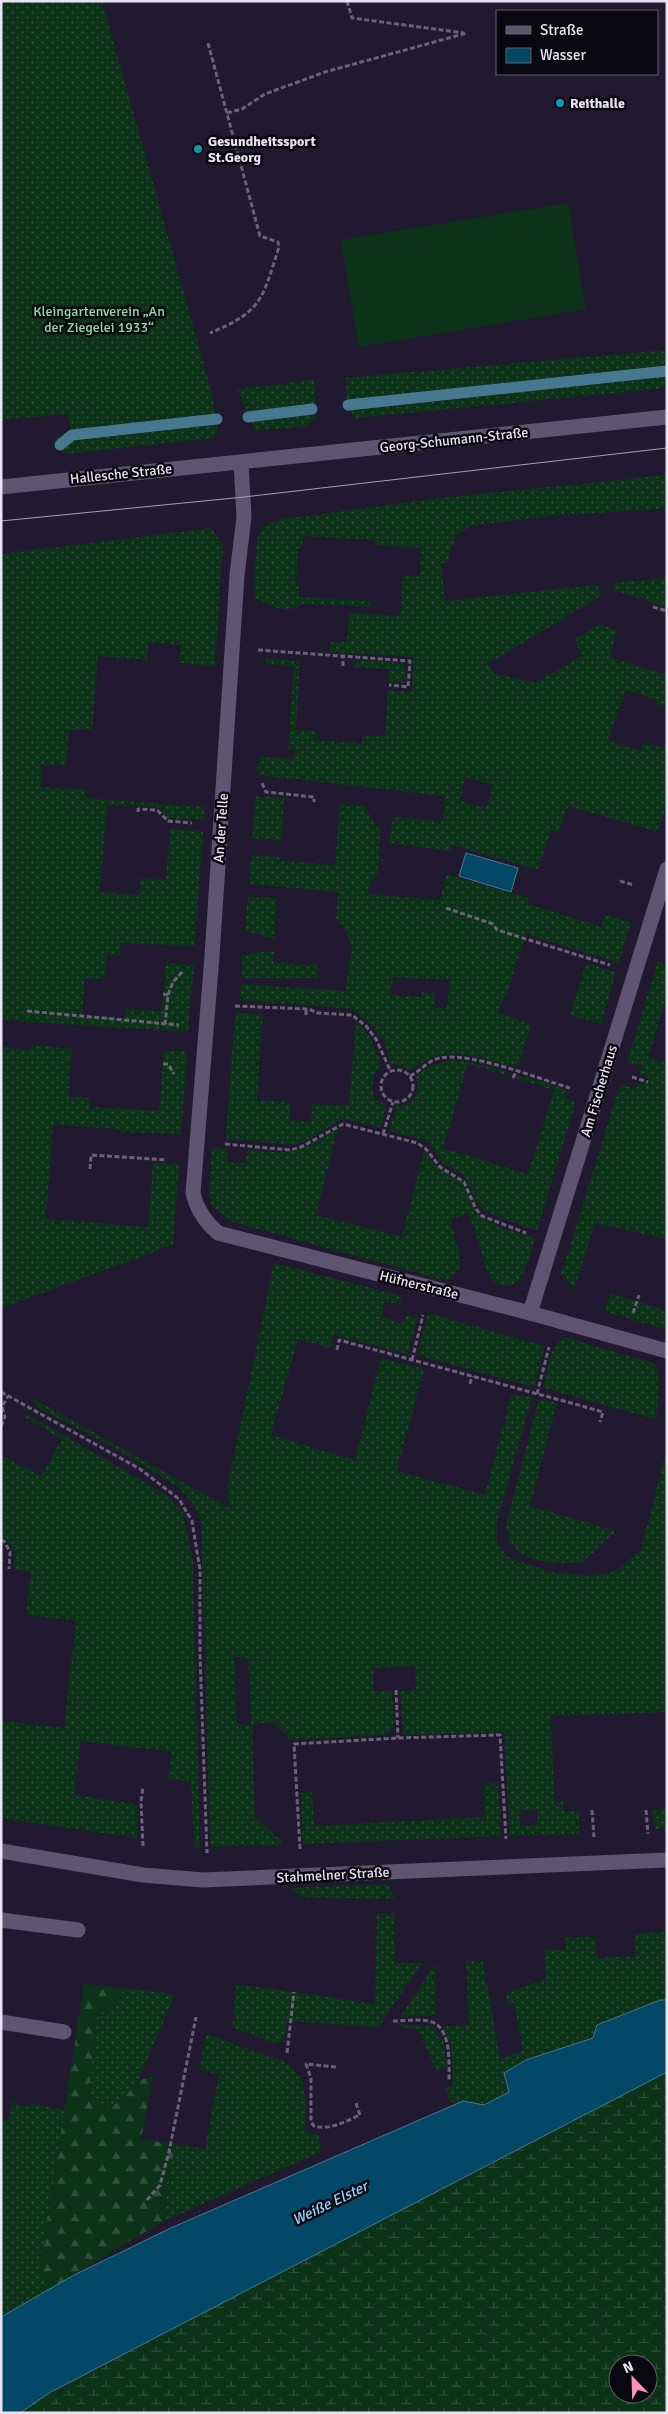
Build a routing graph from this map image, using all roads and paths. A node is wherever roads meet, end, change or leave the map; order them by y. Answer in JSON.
{"nodes":[{"id":1,"x":347,"y":1,"type":"edge"},
{"id":2,"x":208,"y":43,"type":"dead end"},
{"id":3,"x":227,"y":113,"type":"junction"},
{"id":4,"x":210,"y":334,"type":"dead end"},
{"id":5,"x":667,"y":417,"type":"edge"},
{"id":6,"x":241,"y":462,"type":"junction"},
{"id":7,"x":1,"y":487,"type":"edge"},
{"id":8,"x":653,"y":607,"type":"dead end"},
{"id":9,"x":667,"y":611,"type":"edge"},
{"id":10,"x":233,"y":648,"type":"junction"},
{"id":11,"x":343,"y":656,"type":"junction"},
{"id":12,"x":343,"y":666,"type":"dead end"},
{"id":13,"x":389,"y":685,"type":"dead end"},
{"id":14,"x":262,"y":783,"type":"dead end"},
{"id":15,"x":314,"y":802,"type":"dead end"},
{"id":16,"x":138,"y":812,"type":"dead end"},
{"id":17,"x":221,"y":825,"type":"junction"},
{"id":18,"x":667,"y":869,"type":"edge"},
{"id":19,"x":446,"y":908,"type":"dead end"},
{"id":20,"x":635,"y":972,"type":"junction"},
{"id":21,"x":163,"y":994,"type":"dead end"},
{"id":22,"x":208,"y":1004,"type":"junction"},
{"id":23,"x":306,"y":1009,"type":"junction"},
{"id":24,"x":27,"y":1011,"type":"dead end"},
{"id":25,"x":306,"y":1015,"type":"dead end"},
{"id":26,"x":165,"y":1024,"type":"junction"},
{"id":27,"x":207,"y":1026,"type":"junction"},
{"id":28,"x":390,"y":1070,"type":"junction"},
{"id":29,"x":516,"y":1072,"type":"junction"},
{"id":30,"x":410,"y":1076,"type":"junction"},
{"id":31,"x":514,"y":1078,"type":"dead end"},
{"id":32,"x":638,"y":1078,"type":"dead end"},
{"id":33,"x":648,"y":1082,"type":"dead end"},
{"id":34,"x":597,"y":1097,"type":"junction"},
{"id":35,"x":393,"y":1102,"type":"junction"},
{"id":36,"x":382,"y":1134,"type":"junction"},
{"id":37,"x":197,"y":1142,"type":"junction"},
{"id":38,"x":195,"y":1162,"type":"junction"},
{"id":39,"x":90,"y":1169,"type":"dead end"},
{"id":40,"x":192,"y":1193,"type":"joint"},
{"id":41,"x":495,"y":1222,"type":"dead end"},
{"id":42,"x":639,"y":1295,"type":"dead end"},
{"id":43,"x":530,"y":1313,"type":"junction"},
{"id":44,"x":631,"y":1319,"type":"dead end"},
{"id":45,"x":422,"y":1322,"type":"dead end"},
{"id":46,"x":336,"y":1350,"type":"dead end"},
{"id":47,"x":667,"y":1351,"type":"edge"},
{"id":48,"x":547,"y":1355,"type":"dead end"},
{"id":49,"x":412,"y":1360,"type":"junction"},
{"id":50,"x":472,"y":1376,"type":"junction"},
{"id":51,"x":470,"y":1384,"type":"dead end"},
{"id":52,"x":1,"y":1392,"type":"edge"},
{"id":53,"x":537,"y":1394,"type":"junction"},
{"id":54,"x":8,"y":1396,"type":"junction"},
{"id":55,"x":600,"y":1422,"type":"dead end"},
{"id":56,"x":1,"y":1426,"type":"edge"},
{"id":57,"x":1,"y":1541,"type":"edge"},
{"id":58,"x":10,"y":1570,"type":"dead end"},
{"id":59,"x":396,"y":1690,"type":"dead end"},
{"id":60,"x":398,"y":1738,"type":"junction"},
{"id":61,"x":143,"y":1787,"type":"dead end"},
{"id":62,"x":592,"y":1810,"type":"dead end"},
{"id":63,"x":646,"y":1810,"type":"dead end"},
{"id":64,"x":648,"y":1837,"type":"dead end"},
{"id":65,"x":594,"y":1840,"type":"dead end"},
{"id":66,"x":506,"y":1845,"type":"dead end"},
{"id":67,"x":143,"y":1846,"type":"dead end"},
{"id":68,"x":1,"y":1851,"type":"edge"},
{"id":69,"x":300,"y":1851,"type":"dead end"},
{"id":70,"x":207,"y":1854,"type":"dead end"},
{"id":71,"x":667,"y":1860,"type":"edge"},
{"id":72,"x":1,"y":1920,"type":"edge"},
{"id":73,"x":78,"y":1930,"type":"dead end"},
{"id":74,"x":294,"y":1992,"type":"dead end"},
{"id":75,"x":196,"y":2017,"type":"dead end"},
{"id":76,"x":392,"y":2021,"type":"dead end"},
{"id":77,"x":1,"y":2022,"type":"edge"},
{"id":78,"x":64,"y":2032,"type":"dead end"},
{"id":79,"x":287,"y":2053,"type":"dead end"},
{"id":80,"x":336,"y":2067,"type":"dead end"},
{"id":81,"x":449,"y":2080,"type":"dead end"},
{"id":82,"x":356,"y":2103,"type":"dead end"},
{"id":83,"x":147,"y":2200,"type":"dead end"}],
"edges":[{"from":1,"to":3,"type":"path"},
{"from":2,"to":3,"type":"path"},
{"from":3,"to":4,"type":"path"},
{"from":5,"to":6,"type":"street","name":"Georg-Schumann-Straße"},
{"from":6,"to":7,"type":"street","name":"Hallesche Straße"},
{"from":6,"to":10,"type":"street","name":"An der Telle"},
{"from":8,"to":9,"type":"path"},
{"from":10,"to":11,"type":"path"},
{"from":10,"to":17,"type":"street","name":"An der Telle"},
{"from":11,"to":12,"type":"path"},
{"from":11,"to":13,"type":"path"},
{"from":14,"to":15,"type":"path"},
{"from":16,"to":17,"type":"path"},
{"from":17,"to":22,"type":"street","name":"An der Telle"},
{"from":18,"to":20,"type":"street","name":"Am Fischerhaus"},
{"from":19,"to":20,"type":"path"},
{"from":20,"to":34,"type":"street","name":"Am Fischerhaus"},
{"from":21,"to":26,"type":"path"},
{"from":22,"to":23,"type":"path"},
{"from":22,"to":27,"type":"street","name":"An der Telle"},
{"from":23,"to":25,"type":"path"},
{"from":23,"to":28,"type":"path"},
{"from":24,"to":26,"type":"path"},
{"from":26,"to":27,"type":"path"},
{"from":27,"to":37,"type":"street","name":"An der Telle"},
{"from":28,"to":30,"type":"path"},
{"from":28,"to":35,"type":"path"},
{"from":29,"to":30,"type":"path"},
{"from":29,"to":31,"type":"path"},
{"from":29,"to":34,"type":"path"},
{"from":30,"to":35,"type":"path"},
{"from":32,"to":33,"type":"path"},
{"from":34,"to":43,"type":"street","name":"Am Fischerhaus"},
{"from":35,"to":36,"type":"path"},
{"from":36,"to":37,"type":"path"},
{"from":36,"to":41,"type":"path"},
{"from":37,"to":38,"type":"street","name":"An der Telle"},
{"from":38,"to":39,"type":"path"},
{"from":38,"to":40,"type":"street","name":"An der Telle"},
{"from":40,"to":43,"type":"street","name":"Hüfnerstraße"},
{"from":42,"to":44,"type":"path"},
{"from":43,"to":47,"type":"street","name":"Hüfnerstraße"},
{"from":45,"to":49,"type":"path"},
{"from":46,"to":49,"type":"path"},
{"from":48,"to":53,"type":"path"},
{"from":49,"to":50,"type":"path"},
{"from":50,"to":51,"type":"path"},
{"from":50,"to":53,"type":"path"},
{"from":52,"to":54,"type":"path"},
{"from":53,"to":55,"type":"path"},
{"from":54,"to":56,"type":"path"},
{"from":54,"to":70,"type":"path"},
{"from":57,"to":58,"type":"path"},
{"from":59,"to":60,"type":"path"},
{"from":60,"to":66,"type":"path"},
{"from":60,"to":69,"type":"path"},
{"from":61,"to":67,"type":"path"},
{"from":62,"to":65,"type":"path"},
{"from":63,"to":64,"type":"path"},
{"from":68,"to":71,"type":"street","name":"Stahmelner Straße"},
{"from":72,"to":73,"type":"street"},
{"from":74,"to":79,"type":"path"},
{"from":75,"to":83,"type":"path"},
{"from":76,"to":81,"type":"path"},
{"from":77,"to":78,"type":"street"},
{"from":80,"to":82,"type":"path"}]}
